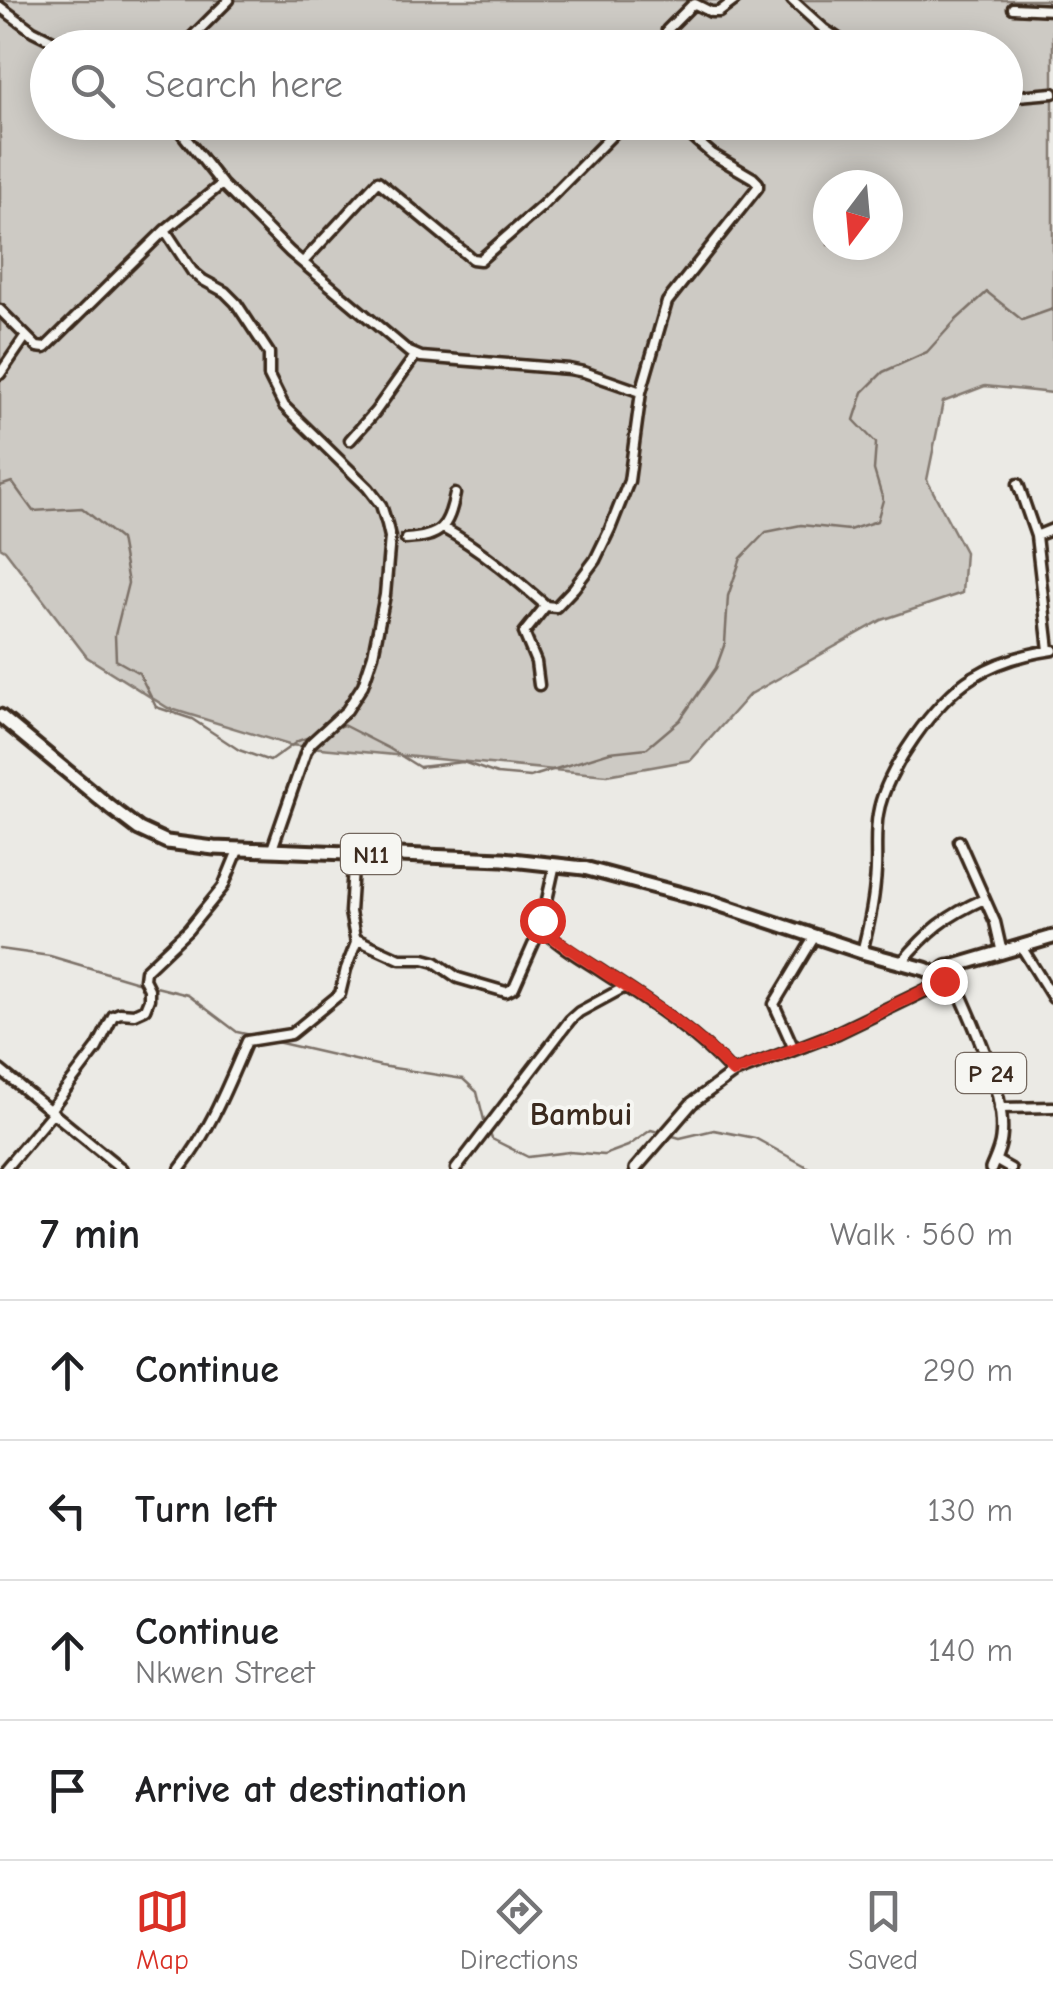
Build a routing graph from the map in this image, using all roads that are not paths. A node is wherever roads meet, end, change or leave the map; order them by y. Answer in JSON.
{"nodes":[{"id":1,"x":230,"y":0,"type":"edge"},
{"id":2,"x":735,"y":0,"type":"edge"},
{"id":3,"x":792,"y":0,"type":"edge"},
{"id":4,"x":0,"y":6,"type":"edge"},
{"id":5,"x":1013,"y":8,"type":"dead end"},
{"id":6,"x":1053,"y":10,"type":"edge"},
{"id":7,"x":32,"y":30,"type":"edge"},
{"id":8,"x":199,"y":30,"type":"edge"},
{"id":9,"x":667,"y":30,"type":"edge"},
{"id":10,"x":824,"y":30,"type":"edge"},
{"id":11,"x":1053,"y":93,"type":"edge"},
{"id":12,"x":1023,"y":96,"type":"edge"},
{"id":13,"x":187,"y":140,"type":"edge"},
{"id":14,"x":608,"y":140,"type":"edge"},
{"id":15,"x":696,"y":140,"type":"edge"},
{"id":16,"x":222,"y":184,"type":"junction"},
{"id":17,"x":165,"y":230,"type":"junction"},
{"id":18,"x":303,"y":262,"type":"junction"},
{"id":19,"x":0,"y":310,"type":"edge"},
{"id":20,"x":26,"y":336,"type":"junction"},
{"id":21,"x":415,"y":356,"type":"junction"},
{"id":22,"x":0,"y":374,"type":"edge"},
{"id":23,"x":642,"y":392,"type":"junction"},
{"id":24,"x":350,"y":440,"type":"dead end"},
{"id":25,"x":1018,"y":484,"type":"dead end"},
{"id":26,"x":455,"y":494,"type":"dead end"},
{"id":27,"x":443,"y":528,"type":"junction"},
{"id":28,"x":1053,"y":530,"type":"edge"},
{"id":29,"x":1036,"y":536,"type":"junction"},
{"id":30,"x":406,"y":538,"type":"dead end"},
{"id":31,"x":1053,"y":583,"type":"edge"},
{"id":32,"x":1042,"y":584,"type":"junction"},
{"id":33,"x":545,"y":606,"type":"junction"},
{"id":34,"x":1051,"y":650,"type":"edge"},
{"id":35,"x":538,"y":685,"type":"dead end"},
{"id":36,"x":0,"y":716,"type":"edge"},
{"id":37,"x":959,"y":841,"type":"dead end"},
{"id":38,"x":239,"y":848,"type":"junction"},
{"id":39,"x":272,"y":849,"type":"junction"},
{"id":40,"x":354,"y":853,"type":"junction"},
{"id":41,"x":555,"y":864,"type":"junction"},
{"id":42,"x":984,"y":899,"type":"junction"},
{"id":43,"x":542,"y":927,"type":"junction"},
{"id":44,"x":815,"y":936,"type":"junction"},
{"id":45,"x":1053,"y":937,"type":"edge"},
{"id":46,"x":356,"y":940,"type":"junction"},
{"id":47,"x":1022,"y":948,"type":"junction"},
{"id":48,"x":862,"y":952,"type":"junction"},
{"id":49,"x":1002,"y":953,"type":"junction"},
{"id":50,"x":901,"y":963,"type":"junction"},
{"id":51,"x":949,"y":976,"type":"junction"},
{"id":52,"x":625,"y":987,"type":"junction"},
{"id":53,"x":1053,"y":998,"type":"edge"},
{"id":54,"x":794,"y":1050,"type":"junction"},
{"id":55,"x":0,"y":1070,"type":"edge"},
{"id":56,"x":733,"y":1072,"type":"junction"},
{"id":57,"x":1000,"y":1108,"type":"junction"},
{"id":58,"x":1053,"y":1108,"type":"edge"},
{"id":59,"x":51,"y":1111,"type":"junction"},
{"id":60,"x":1001,"y":1166,"type":"edge"},
{"id":61,"x":5,"y":1169,"type":"edge"},
{"id":62,"x":122,"y":1169,"type":"edge"},
{"id":63,"x":180,"y":1169,"type":"edge"},
{"id":64,"x":456,"y":1169,"type":"edge"},
{"id":65,"x":635,"y":1169,"type":"edge"}],
"edges":[{"from":1,"to":8,"type":"street"},
{"from":2,"to":9,"type":"street"},
{"from":3,"to":10,"type":"street"},
{"from":4,"to":7,"type":"street"},
{"from":5,"to":6,"type":"street"},
{"from":11,"to":12,"type":"street"},
{"from":13,"to":16,"type":"street"},
{"from":14,"to":18,"type":"street"},
{"from":15,"to":23,"type":"street"},
{"from":16,"to":17,"type":"street"},
{"from":16,"to":18,"type":"street"},
{"from":17,"to":20,"type":"street"},
{"from":17,"to":39,"type":"street"},
{"from":18,"to":21,"type":"street"},
{"from":19,"to":20,"type":"street"},
{"from":20,"to":22,"type":"street"},
{"from":21,"to":23,"type":"street"},
{"from":21,"to":24,"type":"street"},
{"from":23,"to":33,"type":"street"},
{"from":25,"to":29,"type":"street"},
{"from":26,"to":27,"type":"street"},
{"from":27,"to":30,"type":"street"},
{"from":27,"to":33,"type":"street"},
{"from":28,"to":29,"type":"street"},
{"from":29,"to":32,"type":"street"},
{"from":31,"to":32,"type":"street"},
{"from":32,"to":34,"type":"street"},
{"from":33,"to":35,"type":"street"},
{"from":34,"to":48,"type":"street"},
{"from":36,"to":38,"type":"highway","number":"N11"},
{"from":37,"to":42,"type":"street"},
{"from":38,"to":39,"type":"highway","number":"N11"},
{"from":38,"to":59,"type":"street"},
{"from":39,"to":40,"type":"highway","number":"N11"},
{"from":40,"to":41,"type":"highway","number":"N11"},
{"from":40,"to":46,"type":"street"},
{"from":41,"to":43,"type":"street"},
{"from":41,"to":44,"type":"highway","number":"N11"},
{"from":42,"to":49,"type":"street"},
{"from":42,"to":50,"type":"street"},
{"from":43,"to":46,"type":"street"},
{"from":43,"to":52,"type":"street"},
{"from":44,"to":48,"type":"highway","number":"N11"},
{"from":44,"to":54,"type":"street"},
{"from":45,"to":47,"type":"highway"},
{"from":46,"to":63,"type":"street"},
{"from":47,"to":49,"type":"highway"},
{"from":47,"to":53,"type":"street"},
{"from":48,"to":50,"type":"highway","number":"N11"},
{"from":49,"to":51,"type":"highway"},
{"from":50,"to":51,"type":"highway","number":"N11"},
{"from":51,"to":54,"type":"main road"},
{"from":51,"to":57,"type":"main road","number":"P 24"},
{"from":52,"to":56,"type":"street"},
{"from":52,"to":64,"type":"street"},
{"from":54,"to":56,"type":"main road"},
{"from":55,"to":59,"type":"street"},
{"from":56,"to":65,"type":"main road"},
{"from":57,"to":58,"type":"street"},
{"from":57,"to":60,"type":"main road","number":"P 24"},
{"from":59,"to":61,"type":"street"},
{"from":59,"to":62,"type":"street"}]}
